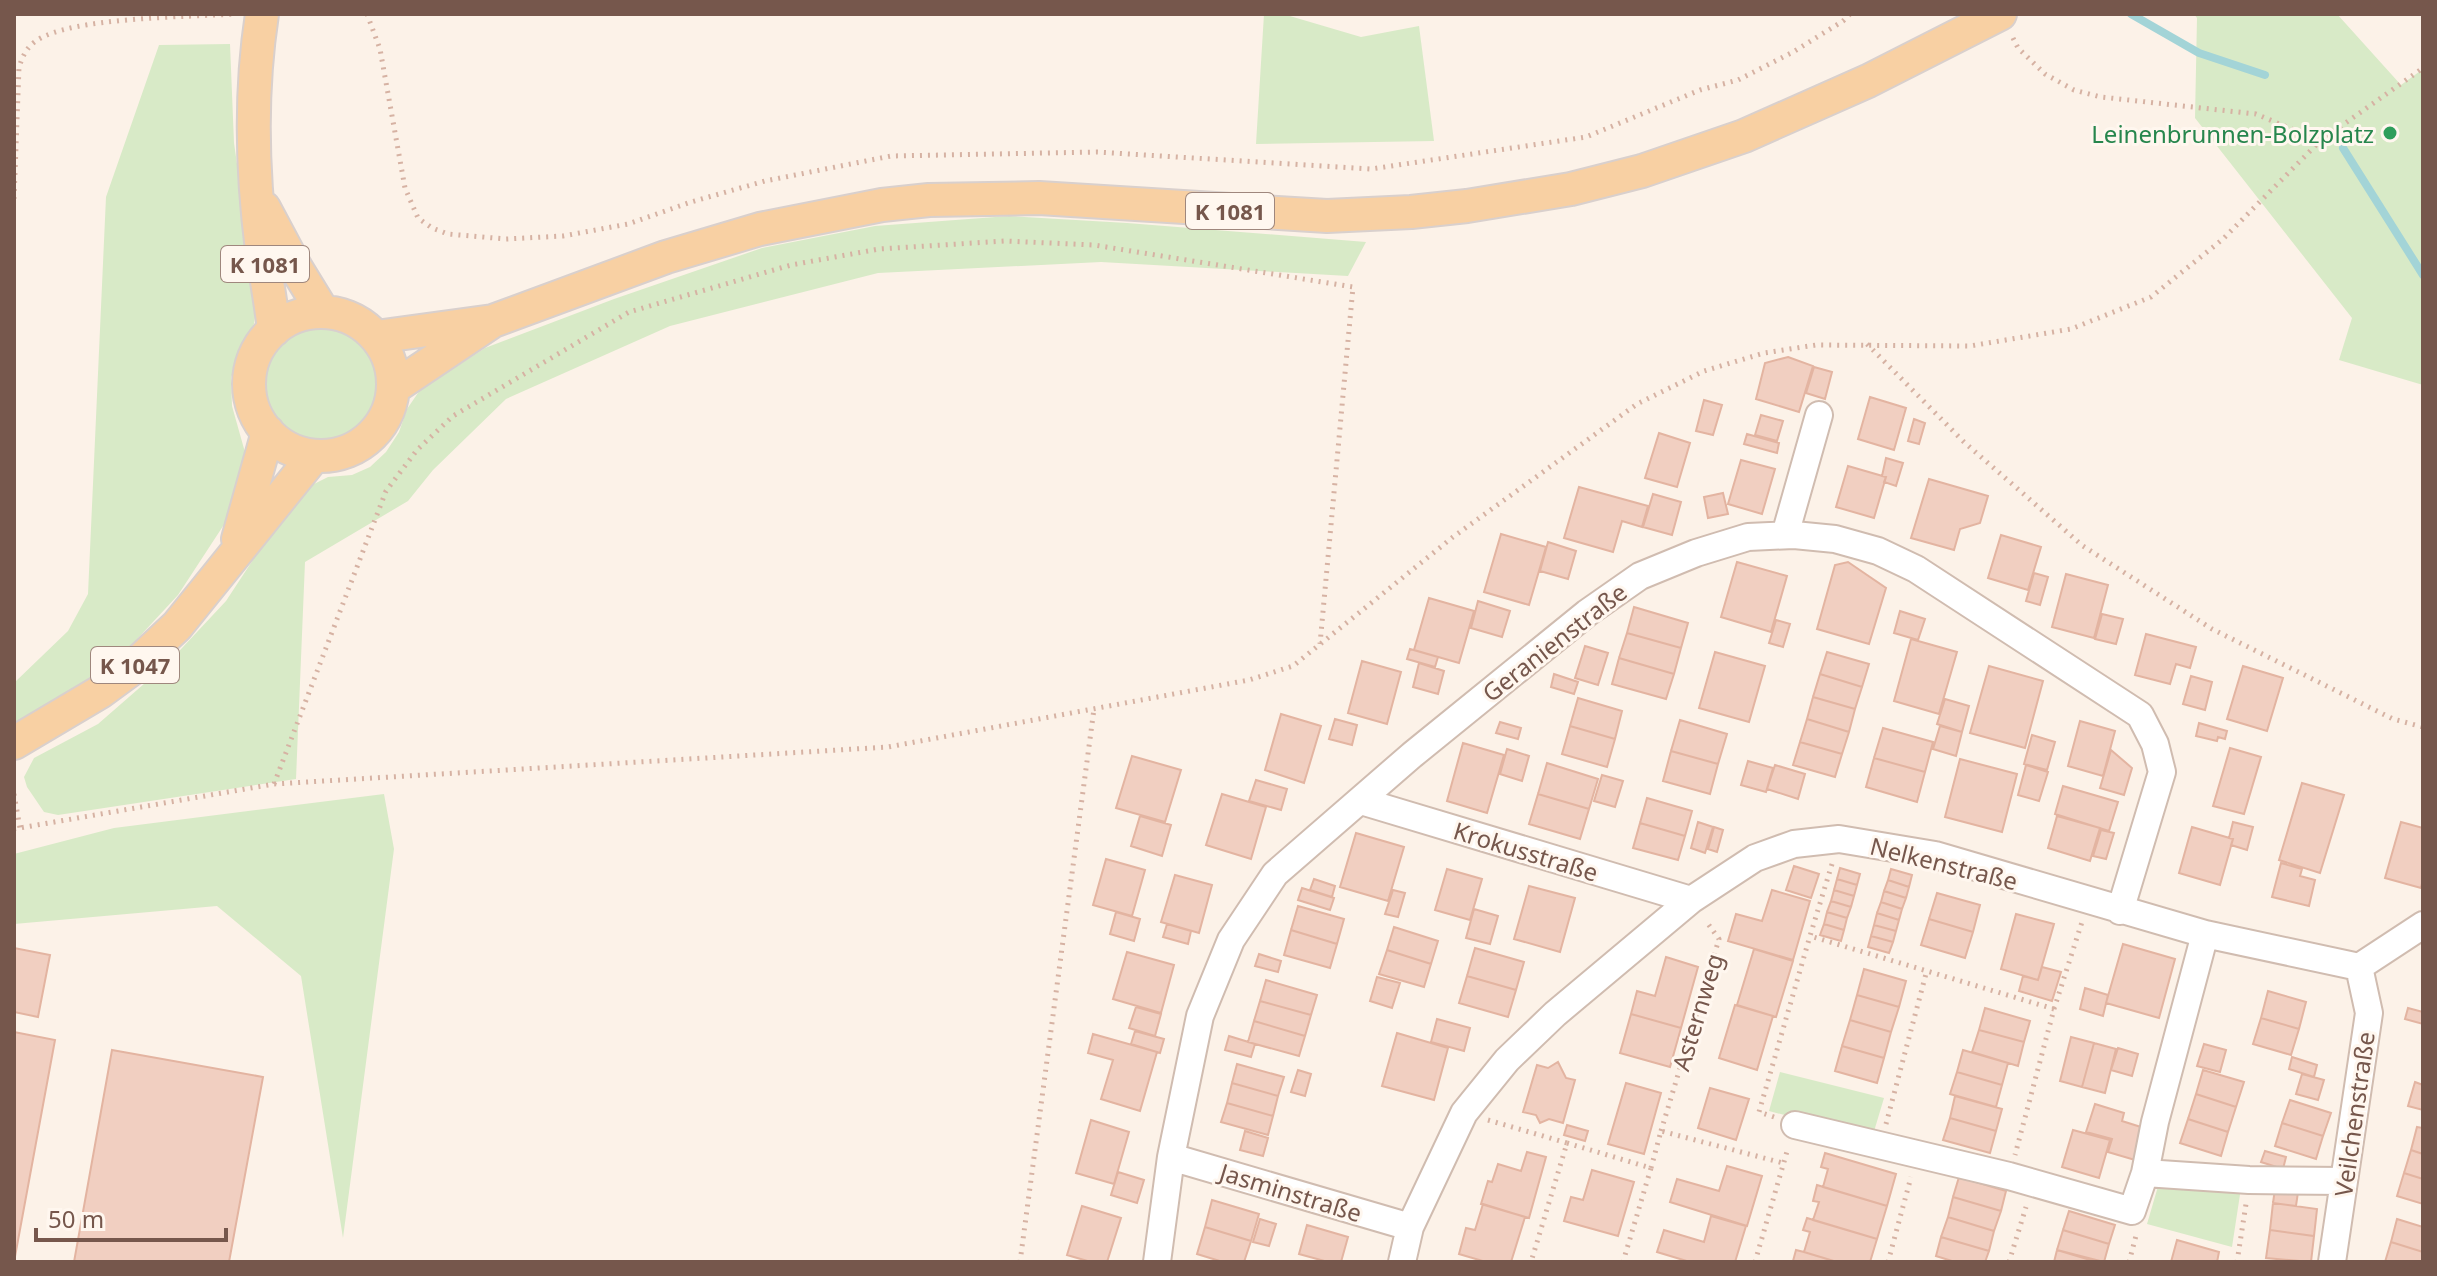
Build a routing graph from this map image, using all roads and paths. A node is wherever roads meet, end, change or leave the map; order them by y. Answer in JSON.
{"nodes":[{"id":1,"x":240,"y":14,"type":"edge"},
{"id":2,"x":262,"y":14,"type":"edge"},
{"id":3,"x":367,"y":14,"type":"edge"},
{"id":4,"x":1850,"y":14,"type":"edge"},
{"id":5,"x":2003,"y":20,"type":"edge"},
{"id":6,"x":2423,"y":68,"type":"edge"},
{"id":7,"x":2320,"y":141,"type":"junction"},
{"id":8,"x":259,"y":198,"type":"junction"},
{"id":9,"x":14,"y":199,"type":"edge"},
{"id":10,"x":323,"y":312,"type":"junction"},
{"id":11,"x":493,"y":321,"type":"junction"},
{"id":12,"x":274,"y":330,"type":"junction"},
{"id":13,"x":376,"y":337,"type":"junction"},
{"id":14,"x":1866,"y":343,"type":"junction"},
{"id":15,"x":393,"y":388,"type":"junction"},
{"id":16,"x":1819,"y":415,"type":"dead end"},
{"id":17,"x":268,"y":432,"type":"junction"},
{"id":18,"x":314,"y":456,"type":"junction"},
{"id":19,"x":1785,"y":535,"type":"junction"},
{"id":20,"x":232,"y":557,"type":"junction"},
{"id":21,"x":1320,"y":644,"type":"junction"},
{"id":22,"x":1094,"y":709,"type":"junction"},
{"id":23,"x":2423,"y":727,"type":"edge"},
{"id":24,"x":14,"y":743,"type":"edge"},
{"id":25,"x":274,"y":784,"type":"junction"},
{"id":26,"x":14,"y":794,"type":"edge"},
{"id":27,"x":1361,"y":801,"type":"junction"},
{"id":28,"x":17,"y":828,"type":"edge"},
{"id":29,"x":1839,"y":839,"type":"junction"},
{"id":30,"x":1691,"y":900,"type":"junction"},
{"id":31,"x":2088,"y":902,"type":"junction"},
{"id":32,"x":2120,"y":911,"type":"junction"},
{"id":33,"x":2423,"y":925,"type":"edge"},
{"id":34,"x":2205,"y":934,"type":"junction"},
{"id":35,"x":1810,"y":936,"type":"junction"},
{"id":36,"x":2359,"y":967,"type":"junction"},
{"id":37,"x":1927,"y":970,"type":"junction"},
{"id":38,"x":2054,"y":1009,"type":"junction"},
{"id":39,"x":1464,"y":1113,"type":"junction"},
{"id":40,"x":1795,"y":1125,"type":"junction"},
{"id":41,"x":1661,"y":1131,"type":"junction"},
{"id":42,"x":1567,"y":1143,"type":"junction"},
{"id":43,"x":1880,"y":1145,"type":"junction"},
{"id":44,"x":1918,"y":1153,"type":"junction"},
{"id":45,"x":1171,"y":1157,"type":"junction"},
{"id":46,"x":1783,"y":1163,"type":"junction"},
{"id":47,"x":1651,"y":1168,"type":"junction"},
{"id":48,"x":2145,"y":1173,"type":"junction"},
{"id":49,"x":2021,"y":1179,"type":"junction"},
{"id":50,"x":2249,"y":1180,"type":"junction"},
{"id":51,"x":2344,"y":1181,"type":"junction"},
{"id":52,"x":1410,"y":1227,"type":"junction"},
{"id":53,"x":1020,"y":1262,"type":"edge"},
{"id":54,"x":1157,"y":1262,"type":"edge"},
{"id":55,"x":1402,"y":1262,"type":"edge"},
{"id":56,"x":1531,"y":1262,"type":"edge"},
{"id":57,"x":1623,"y":1262,"type":"edge"},
{"id":58,"x":1755,"y":1262,"type":"edge"},
{"id":59,"x":1888,"y":1262,"type":"edge"},
{"id":60,"x":2009,"y":1262,"type":"edge"},
{"id":61,"x":2237,"y":1262,"type":"edge"},
{"id":62,"x":2332,"y":1262,"type":"edge"}],
"edges":[{"from":1,"to":9,"type":"path"},
{"from":2,"to":8,"type":"main road","number":"K 1081"},
{"from":3,"to":4,"type":"path"},
{"from":5,"to":7,"type":"path"},
{"from":5,"to":11,"type":"main road","number":"K 1081"},
{"from":6,"to":7,"type":"path"},
{"from":7,"to":14,"type":"path"},
{"from":8,"to":10,"type":"main road","number":"K 1081"},
{"from":8,"to":12,"type":"main road","number":"K 1081"},
{"from":10,"to":12,"type":"main road"},
{"from":10,"to":13,"type":"main road"},
{"from":11,"to":13,"type":"main road","number":"K 1081"},
{"from":11,"to":15,"type":"main road","number":"K 1081"},
{"from":12,"to":17,"type":"main road"},
{"from":13,"to":15,"type":"main road"},
{"from":14,"to":21,"type":"path"},
{"from":14,"to":23,"type":"path"},
{"from":15,"to":18,"type":"main road"},
{"from":16,"to":19,"type":"street"},
{"from":17,"to":18,"type":"main road"},
{"from":17,"to":20,"type":"main road","number":"K 1047"},
{"from":18,"to":20,"type":"main road","number":"K 1047"},
{"from":19,"to":27,"type":"street","name":"Geranienstraße"},
{"from":19,"to":32,"type":"street","name":"Geranienstraße"},
{"from":20,"to":24,"type":"main road","number":"K 1047"},
{"from":21,"to":22,"type":"path"},
{"from":21,"to":25,"type":"path"},
{"from":22,"to":25,"type":"path"},
{"from":22,"to":53,"type":"path"},
{"from":25,"to":28,"type":"path"},
{"from":26,"to":28,"type":"path"},
{"from":27,"to":30,"type":"street","name":"Krokusstraße"},
{"from":27,"to":45,"type":"street","name":"Geranienstraße"},
{"from":29,"to":30,"type":"street","name":"Nelkenstraße"},
{"from":29,"to":31,"type":"street","name":"Nelkenstraße"},
{"from":29,"to":35,"type":"path"},
{"from":30,"to":39,"type":"street","name":"Nelkenstraße"},
{"from":30,"to":41,"type":"path","name":"Asternweg"},
{"from":31,"to":32,"type":"street","name":"Nelkenstraße"},
{"from":31,"to":38,"type":"path"},
{"from":32,"to":34,"type":"street","name":"Nelkenstraße"},
{"from":33,"to":36,"type":"street"},
{"from":34,"to":36,"type":"street","name":"Nelkenstraße"},
{"from":34,"to":48,"type":"street"},
{"from":35,"to":37,"type":"path"},
{"from":35,"to":40,"type":"path"},
{"from":36,"to":51,"type":"street","name":"Veilchenstraße"},
{"from":37,"to":38,"type":"path"},
{"from":37,"to":43,"type":"path"},
{"from":38,"to":49,"type":"path"},
{"from":39,"to":42,"type":"path"},
{"from":39,"to":52,"type":"street","name":"Nelkenstraße"},
{"from":40,"to":43,"type":"street"},
{"from":40,"to":46,"type":"path"},
{"from":41,"to":46,"type":"path"},
{"from":41,"to":47,"type":"path","name":"Asternweg"},
{"from":42,"to":47,"type":"path"},
{"from":42,"to":56,"type":"path"},
{"from":43,"to":44,"type":"street"},
{"from":44,"to":49,"type":"street"},
{"from":44,"to":59,"type":"path"},
{"from":45,"to":52,"type":"street","name":"Jasminstraße"},
{"from":45,"to":54,"type":"street","name":"Geranienstraße"},
{"from":46,"to":58,"type":"path"},
{"from":47,"to":57,"type":"path","name":"Asternweg"},
{"from":48,"to":49,"type":"street"},
{"from":48,"to":50,"type":"street"},
{"from":49,"to":60,"type":"path"},
{"from":50,"to":51,"type":"street"},
{"from":50,"to":61,"type":"path"},
{"from":51,"to":62,"type":"street","name":"Veilchenstraße"},
{"from":52,"to":55,"type":"street","name":"Nelkenstraße"}]}
